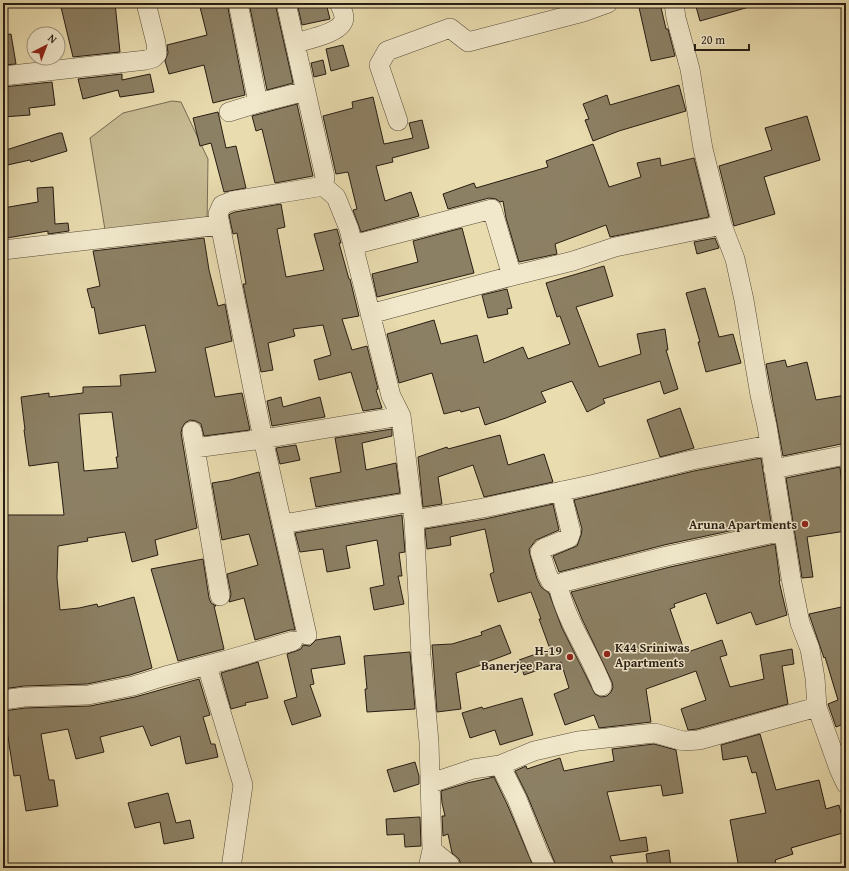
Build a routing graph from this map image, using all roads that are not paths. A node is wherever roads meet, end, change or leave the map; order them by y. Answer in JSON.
{"nodes":[{"id":1,"x":146,"y":3,"type":"edge"},
{"id":2,"x":238,"y":3,"type":"edge"},
{"id":3,"x":286,"y":3,"type":"edge"},
{"id":4,"x":339,"y":3,"type":"edge"},
{"id":5,"x":608,"y":3,"type":"edge"},
{"id":6,"x":674,"y":3,"type":"edge"},
{"id":7,"x":296,"y":43,"type":"junction"},
{"id":8,"x":3,"y":76,"type":"edge"},
{"id":9,"x":306,"y":91,"type":"junction"},
{"id":10,"x":258,"y":103,"type":"junction"},
{"id":11,"x":229,"y":112,"type":"dead end"},
{"id":12,"x":398,"y":121,"type":"dead end"},
{"id":13,"x":322,"y":185,"type":"junction"},
{"id":14,"x":220,"y":225,"type":"junction"},
{"id":15,"x":722,"y":226,"type":"junction"},
{"id":16,"x":353,"y":245,"type":"junction"},
{"id":17,"x":3,"y":250,"type":"edge"},
{"id":18,"x":512,"y":276,"type":"junction"},
{"id":19,"x":370,"y":314,"type":"junction"},
{"id":20,"x":401,"y":416,"type":"junction"},
{"id":21,"x":263,"y":439,"type":"junction"},
{"id":22,"x":769,"y":445,"type":"junction"},
{"id":23,"x":846,"y":455,"type":"edge"},
{"id":24,"x":773,"y":469,"type":"junction"},
{"id":25,"x":561,"y":491,"type":"junction"},
{"id":26,"x":412,"y":511,"type":"junction"},
{"id":27,"x":282,"y":524,"type":"junction"},
{"id":28,"x":783,"y":531,"type":"junction"},
{"id":29,"x":558,"y":585,"type":"junction"},
{"id":30,"x":220,"y":596,"type":"dead end"},
{"id":31,"x":208,"y":666,"type":"junction"},
{"id":32,"x":602,"y":686,"type":"dead end"},
{"id":33,"x":3,"y":700,"type":"edge"},
{"id":34,"x":817,"y":707,"type":"junction"},
{"id":35,"x":500,"y":765,"type":"junction"},
{"id":36,"x":430,"y":783,"type":"junction"},
{"id":37,"x":846,"y":784,"type":"edge"},
{"id":38,"x":430,"y":859,"type":"edge"},
{"id":39,"x":231,"y":868,"type":"edge"},
{"id":40,"x":451,"y":868,"type":"edge"},
{"id":41,"x":546,"y":868,"type":"edge"}],
"edges":[{"from":1,"to":8,"type":"street"},
{"from":2,"to":10,"type":"street"},
{"from":3,"to":7,"type":"street"},
{"from":4,"to":7,"type":"street"},
{"from":5,"to":12,"type":"street"},
{"from":6,"to":15,"type":"street"},
{"from":7,"to":9,"type":"street"},
{"from":9,"to":10,"type":"street"},
{"from":9,"to":13,"type":"street"},
{"from":10,"to":11,"type":"street"},
{"from":13,"to":14,"type":"street"},
{"from":13,"to":16,"type":"street"},
{"from":14,"to":17,"type":"street"},
{"from":14,"to":21,"type":"street"},
{"from":15,"to":18,"type":"street"},
{"from":15,"to":22,"type":"street"},
{"from":16,"to":18,"type":"street"},
{"from":16,"to":19,"type":"street"},
{"from":18,"to":19,"type":"street"},
{"from":19,"to":20,"type":"street"},
{"from":20,"to":21,"type":"street"},
{"from":20,"to":26,"type":"street"},
{"from":21,"to":27,"type":"street"},
{"from":21,"to":30,"type":"street"},
{"from":22,"to":24,"type":"street"},
{"from":22,"to":25,"type":"street"},
{"from":23,"to":24,"type":"street"},
{"from":24,"to":28,"type":"street"},
{"from":25,"to":26,"type":"street"},
{"from":25,"to":29,"type":"street"},
{"from":26,"to":27,"type":"street"},
{"from":26,"to":36,"type":"street"},
{"from":27,"to":31,"type":"street"},
{"from":28,"to":29,"type":"street"},
{"from":28,"to":34,"type":"street"},
{"from":29,"to":32,"type":"street"},
{"from":31,"to":33,"type":"street"},
{"from":31,"to":39,"type":"street"},
{"from":34,"to":35,"type":"street"},
{"from":34,"to":37,"type":"street"},
{"from":35,"to":36,"type":"street"},
{"from":35,"to":41,"type":"street"},
{"from":36,"to":38,"type":"street"},
{"from":38,"to":40,"type":"street"}]}
